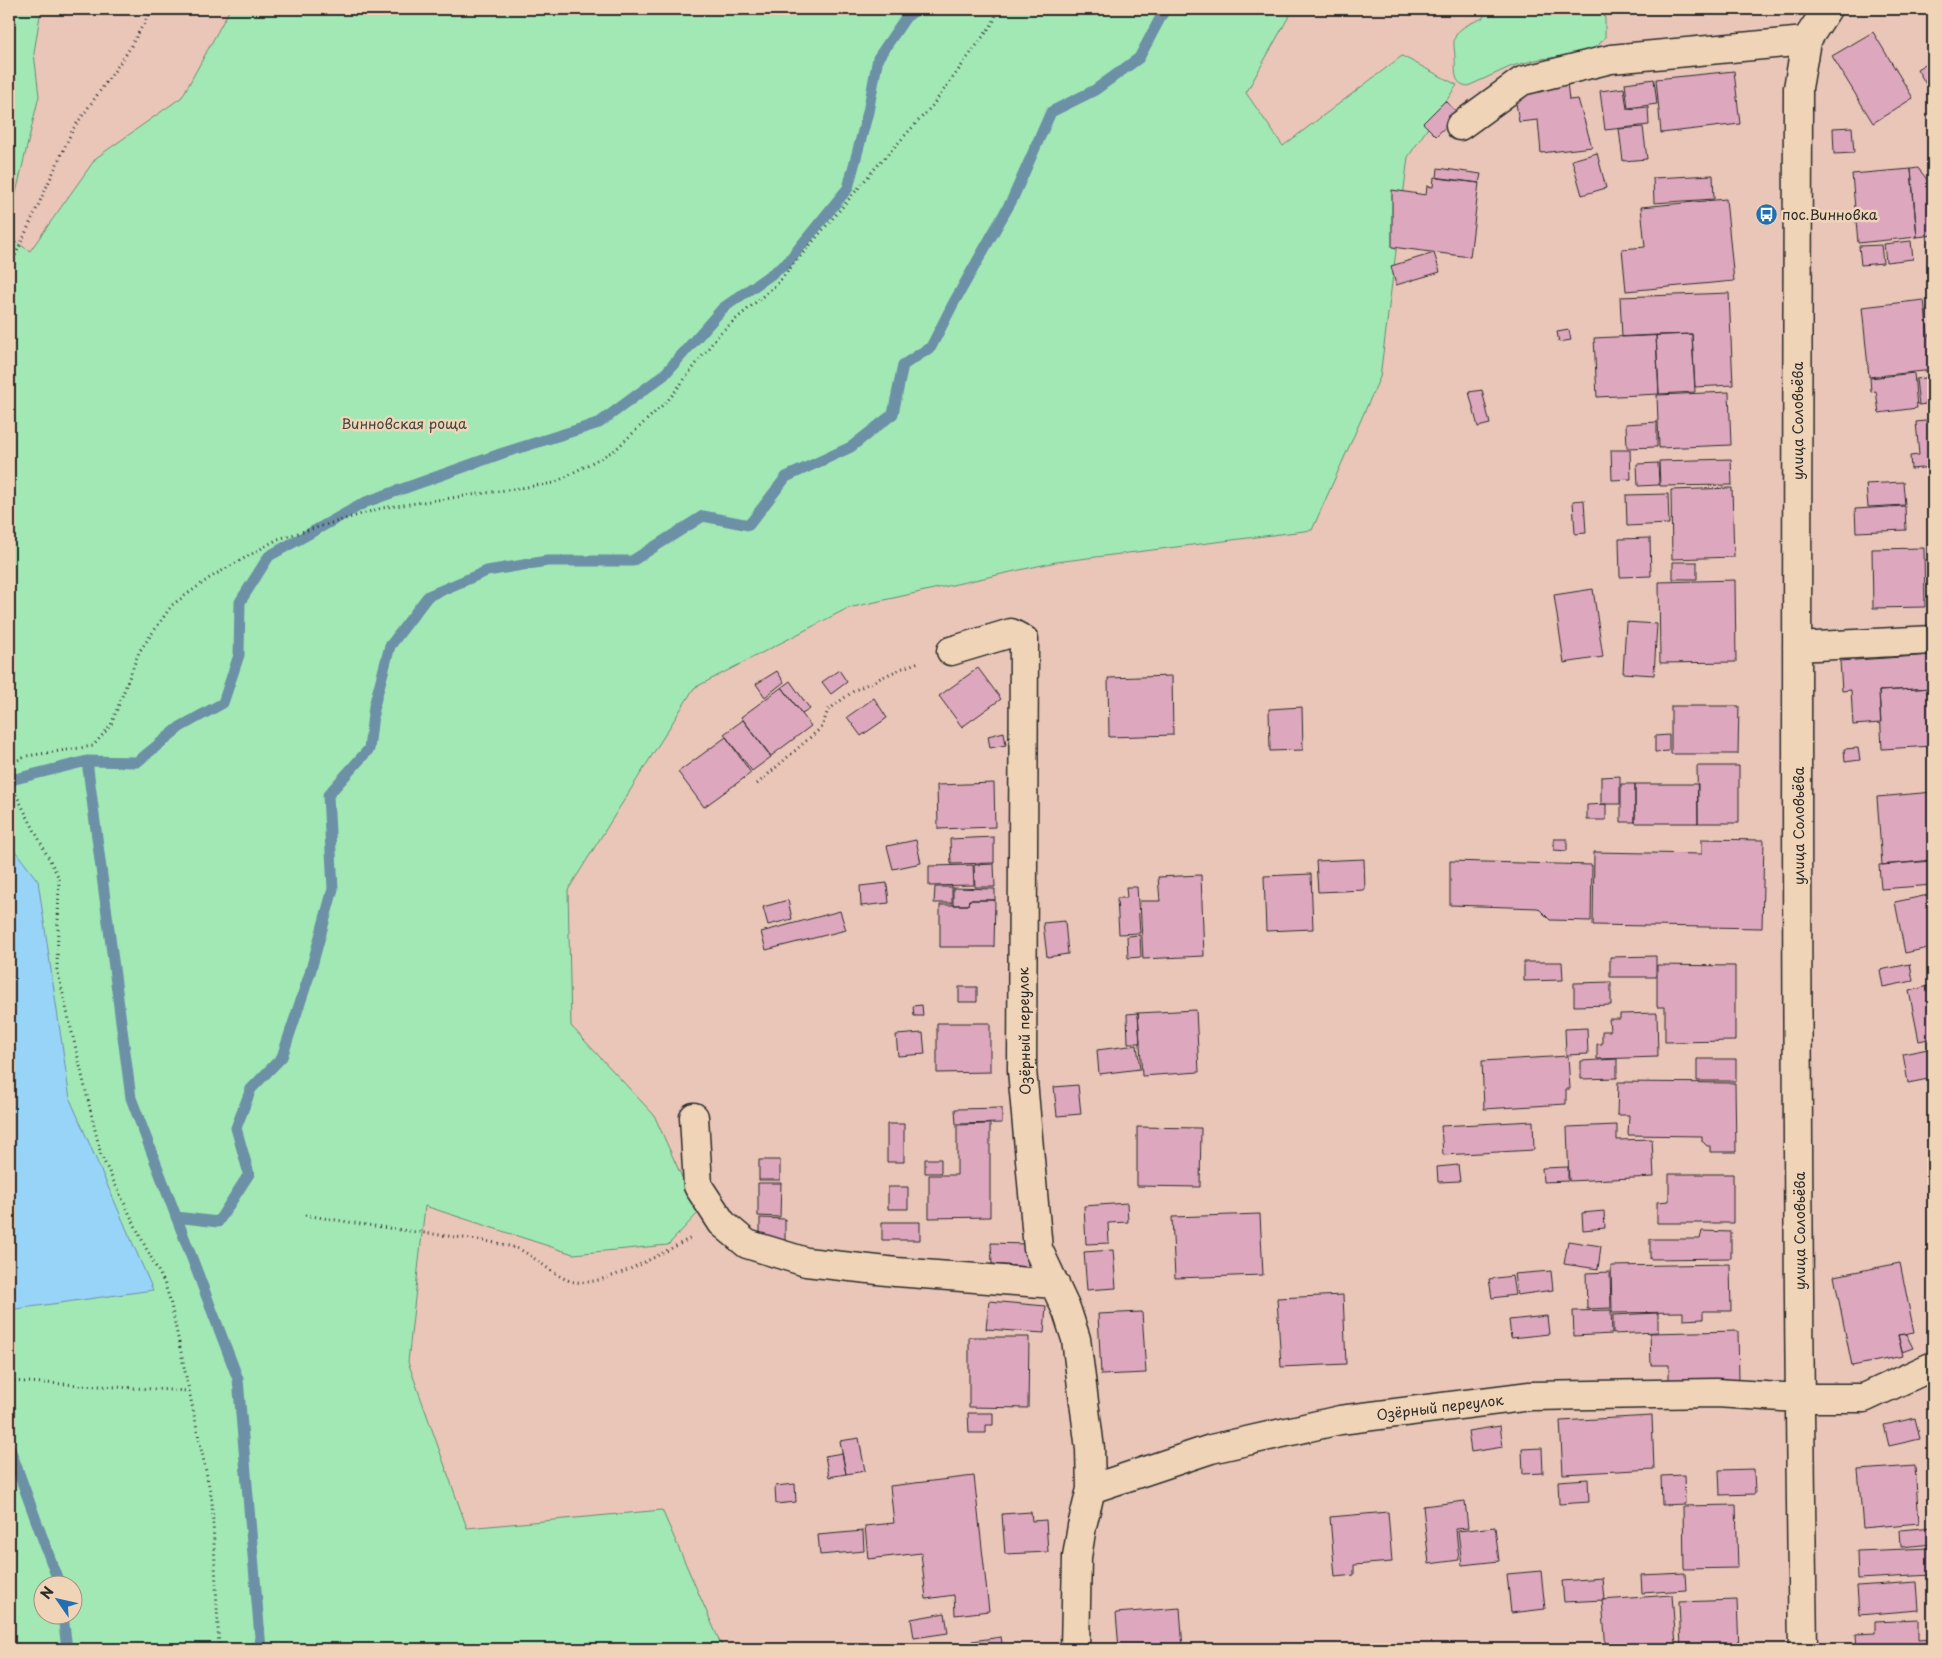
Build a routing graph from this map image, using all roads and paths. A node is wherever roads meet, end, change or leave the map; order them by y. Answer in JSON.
{"nodes":[{"id":1,"x":152,"y":9,"type":"edge"},
{"id":2,"x":998,"y":9,"type":"edge"},
{"id":3,"x":1826,"y":9,"type":"edge"},
{"id":4,"x":1806,"y":41,"type":"junction"},
{"id":5,"x":1460,"y":126,"type":"dead end"},
{"id":6,"x":9,"y":268,"type":"edge"},
{"id":7,"x":1933,"y":640,"type":"edge"},
{"id":8,"x":1797,"y":648,"type":"junction"},
{"id":9,"x":950,"y":651,"type":"joint"},
{"id":10,"x":9,"y":764,"type":"edge"},
{"id":11,"x":9,"y":781,"type":"edge"},
{"id":12,"x":758,"y":784,"type":"dead end"},
{"id":13,"x":694,"y":1117,"type":"dead end"},
{"id":14,"x":305,"y":1215,"type":"dead end"},
{"id":15,"x":730,"y":1229,"type":"junction"},
{"id":16,"x":1055,"y":1284,"type":"junction"},
{"id":17,"x":1933,"y":1366,"type":"edge"},
{"id":18,"x":9,"y":1381,"type":"edge"},
{"id":19,"x":189,"y":1391,"type":"junction"},
{"id":20,"x":1799,"y":1398,"type":"junction"},
{"id":21,"x":1091,"y":1489,"type":"junction"},
{"id":22,"x":219,"y":1649,"type":"edge"},
{"id":23,"x":1075,"y":1649,"type":"edge"},
{"id":24,"x":1803,"y":1649,"type":"edge"}],
"edges":[{"from":1,"to":6,"type":"path"},
{"from":2,"to":10,"type":"path"},
{"from":3,"to":4,"type":"street","name":"улица Соловьёва"},
{"from":4,"to":5,"type":"street"},
{"from":4,"to":8,"type":"street","name":"улица Соловьёва"},
{"from":7,"to":8,"type":"street"},
{"from":8,"to":20,"type":"street","name":"улица Соловьёва"},
{"from":9,"to":12,"type":"path"},
{"from":9,"to":16,"type":"street","name":"Озёрный переулок"},
{"from":11,"to":19,"type":"path"},
{"from":13,"to":15,"type":"street"},
{"from":14,"to":15,"type":"path"},
{"from":15,"to":16,"type":"street"},
{"from":16,"to":21,"type":"street","name":"Озёрный переулок"},
{"from":17,"to":20,"type":"street","name":"Озёрный переулок"},
{"from":18,"to":19,"type":"path"},
{"from":19,"to":22,"type":"path"},
{"from":20,"to":21,"type":"street","name":"Озёрный переулок"},
{"from":20,"to":24,"type":"street","name":"улица Соловьёва"},
{"from":21,"to":23,"type":"street","name":"Озёрный переулок"}]}
